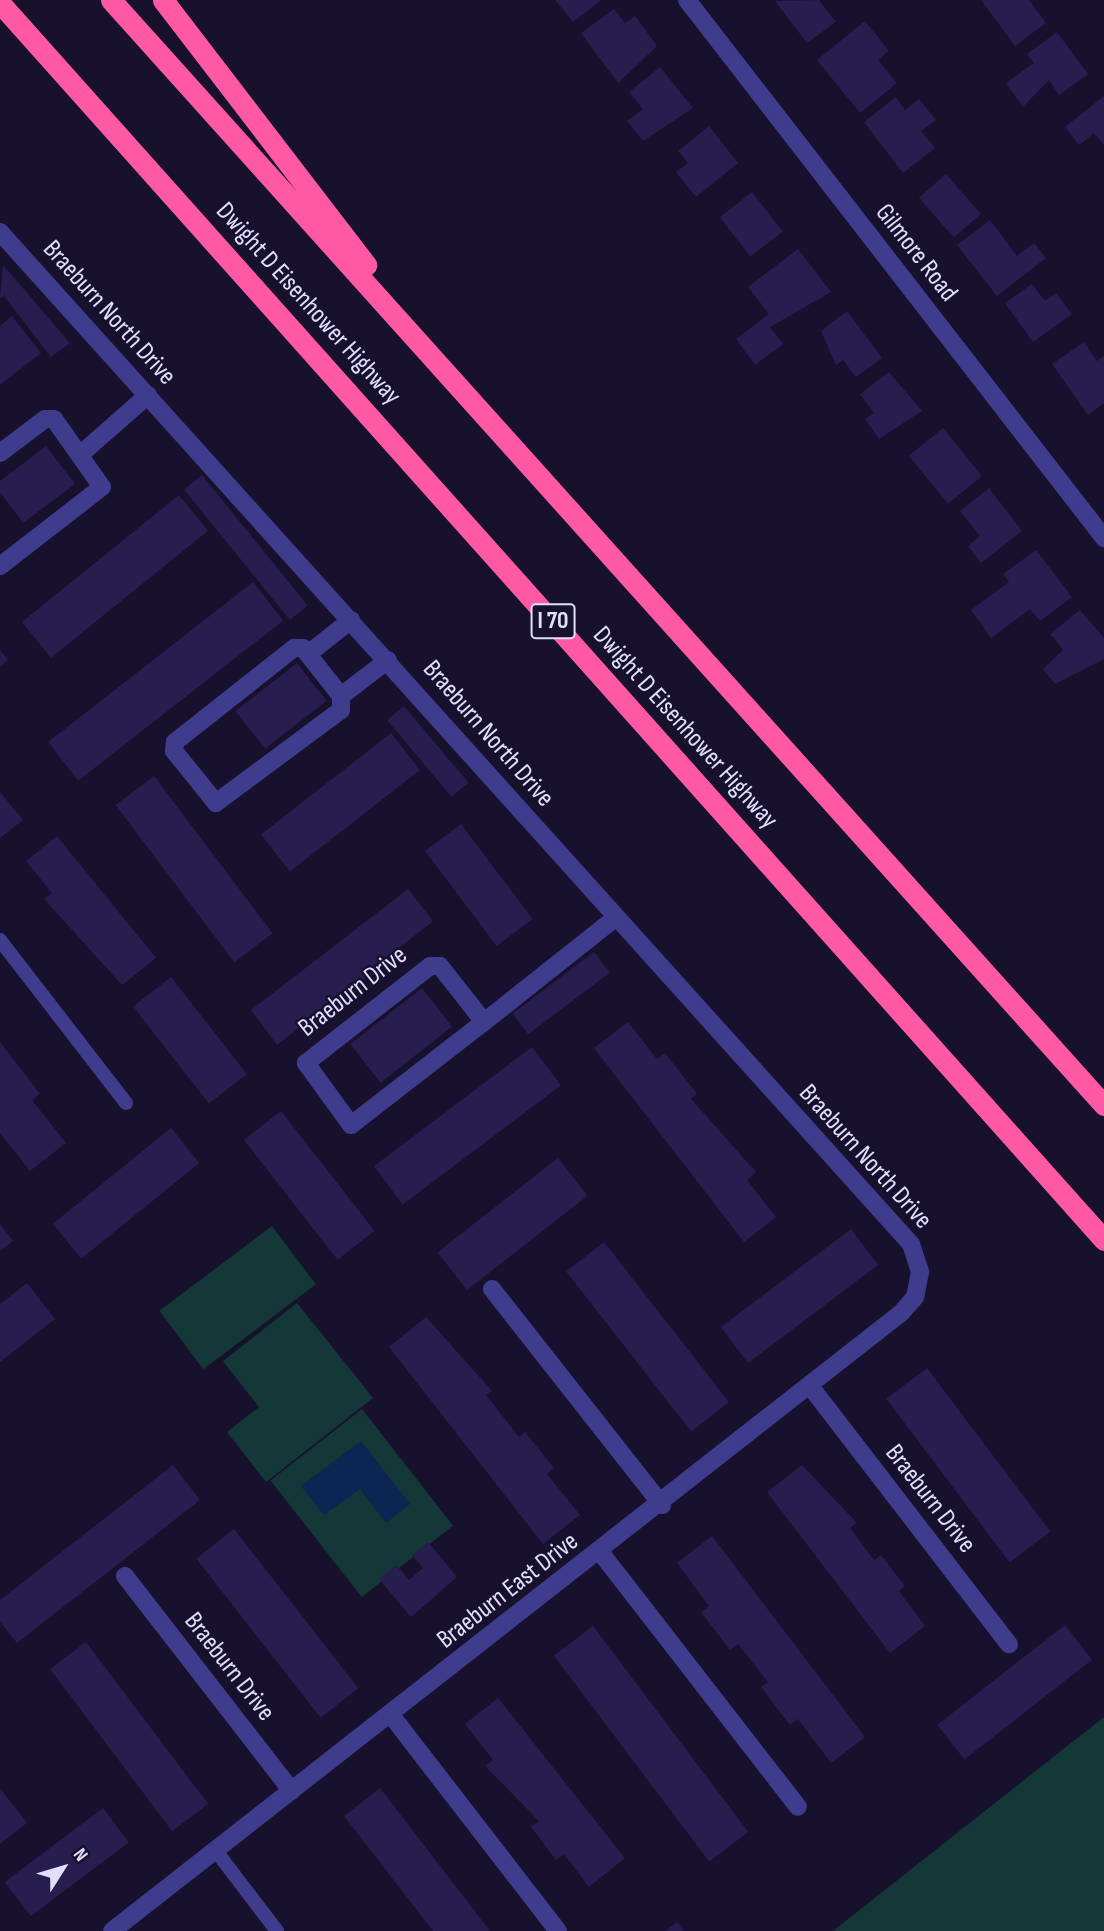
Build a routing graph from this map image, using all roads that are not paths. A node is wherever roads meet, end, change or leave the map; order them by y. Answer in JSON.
{"nodes":[{"id":1,"x":111,"y":0,"type":"edge"},
{"id":2,"x":163,"y":0,"type":"edge"},
{"id":3,"x":687,"y":0,"type":"edge"},
{"id":4,"x":0,"y":3,"type":"edge"},
{"id":5,"x":0,"y":232,"type":"edge"},
{"id":6,"x":452,"y":380,"type":"junction"},
{"id":7,"x":148,"y":395,"type":"junction"},
{"id":8,"x":0,"y":453,"type":"edge"},
{"id":9,"x":82,"y":453,"type":"junction"},
{"id":10,"x":1104,"y":538,"type":"edge"},
{"id":11,"x":0,"y":566,"type":"edge"},
{"id":12,"x":351,"y":620,"type":"junction"},
{"id":13,"x":308,"y":654,"type":"junction"},
{"id":14,"x":388,"y":660,"type":"junction"},
{"id":15,"x":341,"y":696,"type":"junction"},
{"id":16,"x":615,"y":918,"type":"junction"},
{"id":17,"x":0,"y":940,"type":"edge"},
{"id":18,"x":484,"y":1023,"type":"junction"},
{"id":19,"x":126,"y":1103,"type":"dead end"},
{"id":20,"x":1104,"y":1105,"type":"edge"},
{"id":21,"x":1104,"y":1240,"type":"edge"},
{"id":22,"x":919,"y":1279,"type":"joint"},
{"id":23,"x":492,"y":1289,"type":"dead end"},
{"id":24,"x":810,"y":1386,"type":"junction"},
{"id":25,"x":662,"y":1505,"type":"junction"},
{"id":26,"x":601,"y":1553,"type":"junction"},
{"id":27,"x":125,"y":1576,"type":"dead end"},
{"id":28,"x":1009,"y":1644,"type":"dead end"},
{"id":29,"x":391,"y":1714,"type":"junction"},
{"id":30,"x":292,"y":1791,"type":"junction"},
{"id":31,"x":798,"y":1807,"type":"dead end"},
{"id":32,"x":216,"y":1851,"type":"junction"},
{"id":33,"x":112,"y":1931,"type":"edge"},
{"id":34,"x":277,"y":1931,"type":"edge"},
{"id":35,"x":558,"y":1931,"type":"edge"}],
"edges":[{"from":1,"to":6,"type":"highway"},
{"from":2,"to":6,"type":"highway"},
{"from":3,"to":10,"type":"street","name":"Gilmore Road"},
{"from":4,"to":21,"type":"highway","name":"Dwight D Eisenhower Highway","number":"I 70"},
{"from":5,"to":7,"type":"street","name":"Braeburn North Drive"},
{"from":6,"to":20,"type":"highway"},
{"from":7,"to":9,"type":"street"},
{"from":7,"to":12,"type":"street","name":"Braeburn North Drive"},
{"from":8,"to":9,"type":"street"},
{"from":9,"to":11,"type":"street"},
{"from":12,"to":13,"type":"street"},
{"from":12,"to":14,"type":"street","name":"Braeburn North Drive"},
{"from":13,"to":15,"type":"street"},
{"from":13,"to":15,"type":"street"},
{"from":14,"to":15,"type":"street"},
{"from":14,"to":16,"type":"street","name":"Braeburn North Drive"},
{"from":16,"to":18,"type":"street","name":"Braeburn Drive"},
{"from":16,"to":22,"type":"street","name":"Braeburn North Drive"},
{"from":17,"to":19,"type":"lane"},
{"from":18,"to":18,"type":"street","name":"Braeburn Drive"},
{"from":22,"to":24,"type":"street","name":"Braeburn East Drive"},
{"from":23,"to":25,"type":"street"},
{"from":24,"to":25,"type":"street","name":"Braeburn East Drive"},
{"from":24,"to":28,"type":"street","name":"Braeburn Drive"},
{"from":25,"to":26,"type":"street","name":"Braeburn East Drive"},
{"from":26,"to":29,"type":"street","name":"Braeburn East Drive"},
{"from":26,"to":31,"type":"street"},
{"from":27,"to":30,"type":"street","name":"Braeburn Drive"},
{"from":29,"to":30,"type":"street","name":"Braeburn East Drive"},
{"from":29,"to":35,"type":"street"},
{"from":30,"to":32,"type":"street","name":"Braeburn East Drive"},
{"from":32,"to":33,"type":"street","name":"Braeburn East Drive"},
{"from":32,"to":34,"type":"lane"}]}
